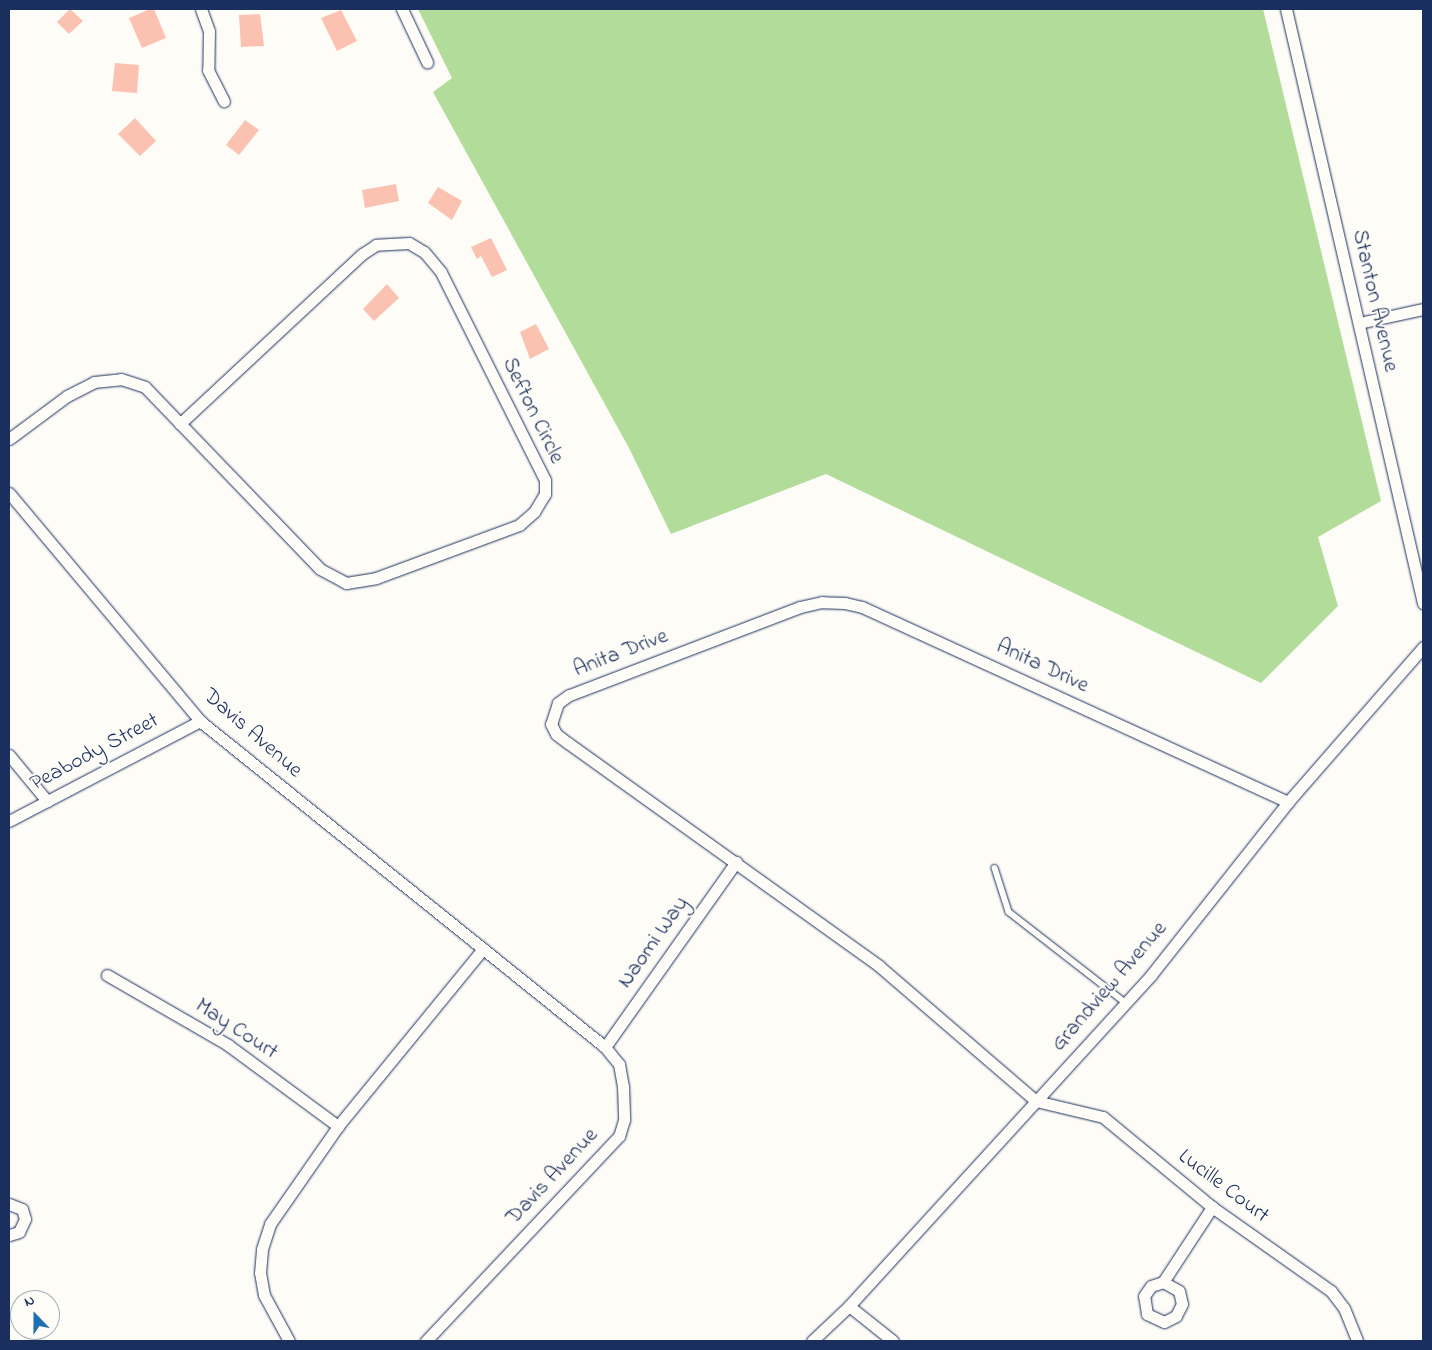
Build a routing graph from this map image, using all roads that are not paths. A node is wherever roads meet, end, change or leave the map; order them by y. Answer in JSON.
{"nodes":[{"id":1,"x":200,"y":9,"type":"edge"},
{"id":2,"x":402,"y":9,"type":"edge"},
{"id":3,"x":1286,"y":9,"type":"edge"},
{"id":4,"x":427,"y":62,"type":"dead end"},
{"id":5,"x":224,"y":101,"type":"dead end"},
{"id":6,"x":1423,"y":309,"type":"edge"},
{"id":7,"x":1359,"y":323,"type":"junction"},
{"id":8,"x":180,"y":424,"type":"junction"},
{"id":9,"x":9,"y":440,"type":"edge"},
{"id":10,"x":9,"y":493,"type":"edge"},
{"id":11,"x":1423,"y":602,"type":"edge"},
{"id":12,"x":1423,"y":647,"type":"edge"},
{"id":13,"x":200,"y":721,"type":"junction"},
{"id":14,"x":9,"y":755,"type":"edge"},
{"id":15,"x":47,"y":801,"type":"junction"},
{"id":16,"x":1288,"y":802,"type":"junction"},
{"id":17,"x":9,"y":821,"type":"edge"},
{"id":18,"x":736,"y":862,"type":"junction"},
{"id":19,"x":995,"y":868,"type":"dead end"},
{"id":20,"x":483,"y":950,"type":"junction"},
{"id":21,"x":107,"y":976,"type":"dead end"},
{"id":22,"x":1126,"y":1003,"type":"junction"},
{"id":23,"x":605,"y":1047,"type":"junction"},
{"id":24,"x":1036,"y":1101,"type":"junction"},
{"id":25,"x":338,"y":1126,"type":"junction"},
{"id":26,"x":9,"y":1204,"type":"edge"},
{"id":27,"x":1212,"y":1207,"type":"junction"},
{"id":28,"x":9,"y":1235,"type":"edge"},
{"id":29,"x":1163,"y":1282,"type":"dead end"},
{"id":30,"x":849,"y":1306,"type":"junction"},
{"id":31,"x":289,"y":1341,"type":"edge"},
{"id":32,"x":426,"y":1341,"type":"edge"},
{"id":33,"x":812,"y":1341,"type":"edge"},
{"id":34,"x":893,"y":1341,"type":"edge"},
{"id":35,"x":1357,"y":1341,"type":"edge"}],
"edges":[{"from":1,"to":5,"type":"street"},
{"from":2,"to":4,"type":"street"},
{"from":3,"to":7,"type":"street","name":"Stanton Avenue"},
{"from":6,"to":7,"type":"street"},
{"from":7,"to":11,"type":"street","name":"Stanton Avenue"},
{"from":8,"to":8,"type":"street","name":"Sefton Circle"},
{"from":8,"to":9,"type":"street","name":"Sefton Circle"},
{"from":10,"to":13,"type":"street","name":"Davis Avenue"},
{"from":12,"to":16,"type":"street","name":"Grandview Avenue"},
{"from":13,"to":15,"type":"street","name":"Peabody Street"},
{"from":13,"to":20,"type":"street","name":"Davis Avenue"},
{"from":14,"to":15,"type":"street"},
{"from":15,"to":17,"type":"street","name":"Peabody Street"},
{"from":16,"to":18,"type":"street","name":"Anita Drive"},
{"from":16,"to":22,"type":"street","name":"Grandview Avenue"},
{"from":18,"to":23,"type":"street","name":"Naomi Way"},
{"from":18,"to":24,"type":"street","name":"Anita Drive"},
{"from":19,"to":22,"type":"lane"},
{"from":20,"to":23,"type":"street","name":"Davis Avenue"},
{"from":20,"to":25,"type":"street"},
{"from":21,"to":25,"type":"street","name":"May Court"},
{"from":22,"to":24,"type":"street","name":"Grandview Avenue"},
{"from":23,"to":32,"type":"street","name":"Davis Avenue"},
{"from":24,"to":27,"type":"street","name":"Lucille Court"},
{"from":24,"to":30,"type":"street","name":"Grandview Avenue"},
{"from":25,"to":31,"type":"street"},
{"from":26,"to":28,"type":"street"},
{"from":27,"to":29,"type":"street"},
{"from":27,"to":35,"type":"street","name":"Lucille Court"},
{"from":30,"to":33,"type":"street","name":"Grandview Avenue"},
{"from":30,"to":34,"type":"street"}]}
